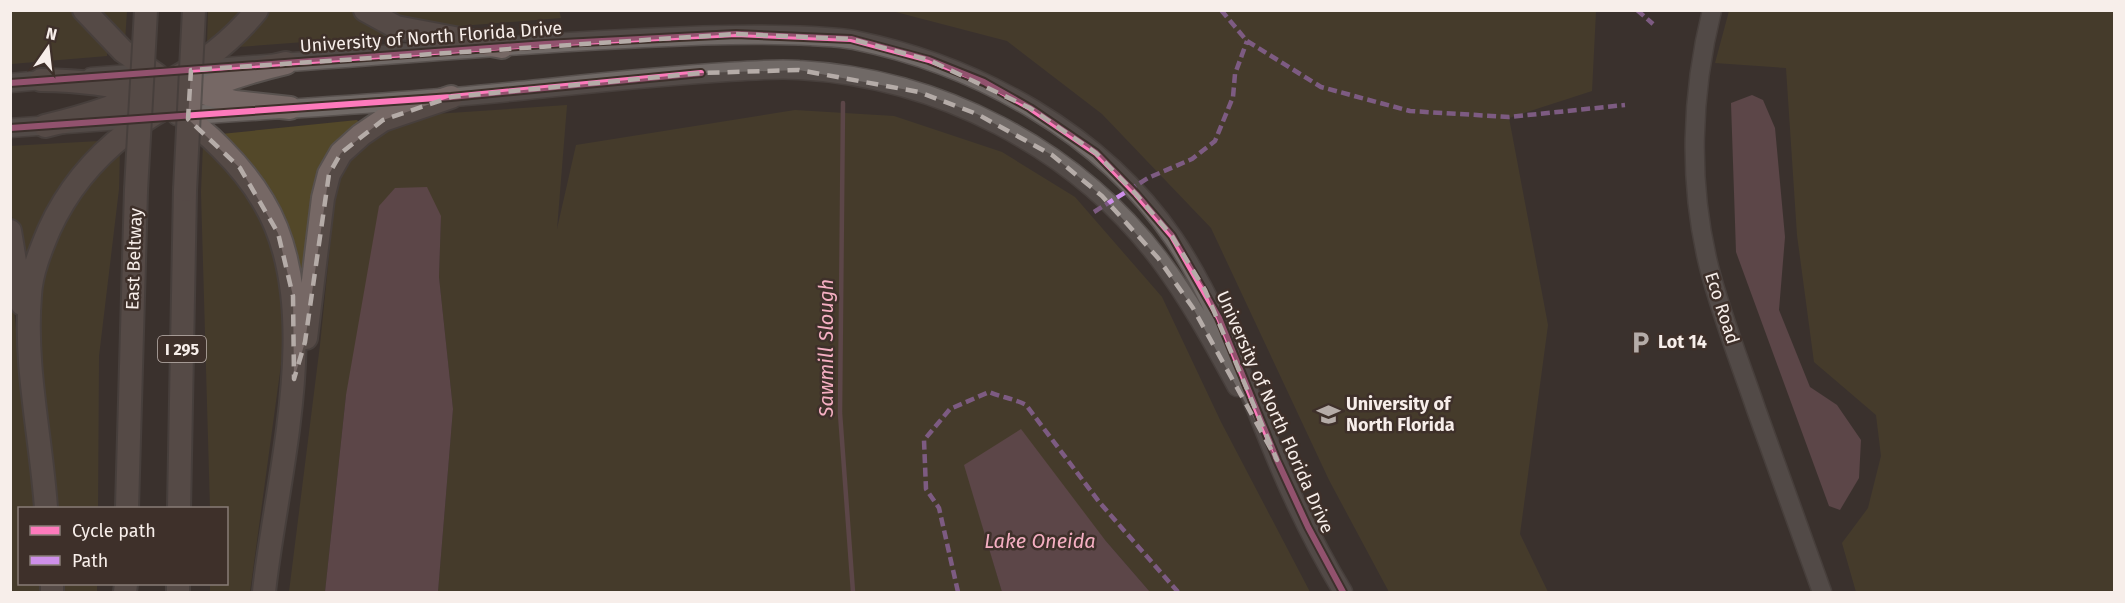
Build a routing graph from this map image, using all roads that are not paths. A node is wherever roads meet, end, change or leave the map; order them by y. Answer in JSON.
{"nodes":[{"id":1,"x":84,"y":10,"type":"edge"},
{"id":2,"x":146,"y":10,"type":"edge"},
{"id":3,"x":194,"y":10,"type":"edge"},
{"id":4,"x":257,"y":10,"type":"edge"},
{"id":5,"x":365,"y":10,"type":"edge"},
{"id":6,"x":1712,"y":10,"type":"edge"},
{"id":7,"x":502,"y":47,"type":"junction"},
{"id":8,"x":286,"y":63,"type":"junction"},
{"id":9,"x":164,"y":77,"type":"junction"},
{"id":10,"x":41,"y":80,"type":"joint"},
{"id":11,"x":10,"y":82,"type":"edge"},
{"id":12,"x":196,"y":92,"type":"junction"},
{"id":13,"x":451,"y":97,"type":"junction"},
{"id":14,"x":290,"y":108,"type":"junction"},
{"id":15,"x":165,"y":114,"type":"junction"},
{"id":16,"x":45,"y":126,"type":"junction"},
{"id":17,"x":10,"y":128,"type":"edge"},
{"id":18,"x":10,"y":231,"type":"edge"},
{"id":19,"x":28,"y":344,"type":"junction"},
{"id":20,"x":294,"y":379,"type":"junction"},
{"id":21,"x":1276,"y":460,"type":"junction"},
{"id":22,"x":46,"y":507,"type":"edge"},
{"id":23,"x":129,"y":507,"type":"edge"},
{"id":24,"x":179,"y":507,"type":"edge"},
{"id":25,"x":264,"y":592,"type":"edge"},
{"id":26,"x":1343,"y":592,"type":"edge"},
{"id":27,"x":1822,"y":592,"type":"edge"}],
"edges":[{"from":1,"to":9,"type":"highway"},
{"from":2,"to":23,"type":"highway","name":"East Beltway","number":"I 295","bridge":true},
{"from":3,"to":24,"type":"highway","number":"I 295","bridge":true},
{"from":4,"to":9,"type":"highway"},
{"from":5,"to":7,"type":"highway"},
{"from":6,"to":27,"type":"street","name":"Eco Road"},
{"from":7,"to":8,"type":"street","name":"University of North Florida Drive"},
{"from":7,"to":21,"type":"street","name":"University of North Florida Drive"},
{"from":8,"to":9,"type":"street","name":"University of North Florida Drive"},
{"from":8,"to":12,"type":"highway"},
{"from":9,"to":10,"type":"highway"},
{"from":9,"to":12,"type":"highway"},
{"from":9,"to":15,"type":"highway"},
{"from":9,"to":16,"type":"highway"},
{"from":10,"to":11,"type":"street"},
{"from":12,"to":14,"type":"highway"},
{"from":12,"to":15,"type":"highway"},
{"from":13,"to":14,"type":"street","name":"University of North Florida Drive"},
{"from":13,"to":20,"type":"highway"},
{"from":13,"to":21,"type":"street","name":"University of North Florida Drive"},
{"from":14,"to":15,"type":"street","name":"University of North Florida Drive"},
{"from":15,"to":16,"type":"street","name":"University of North Florida Drive"},
{"from":15,"to":19,"type":"highway"},
{"from":15,"to":20,"type":"highway"},
{"from":16,"to":17,"type":"street","name":"University of North Florida Drive"},
{"from":18,"to":19,"type":"highway"},
{"from":19,"to":22,"type":"highway"},
{"from":20,"to":25,"type":"highway"},
{"from":21,"to":26,"type":"street","name":"University of North Florida Drive"}]}
